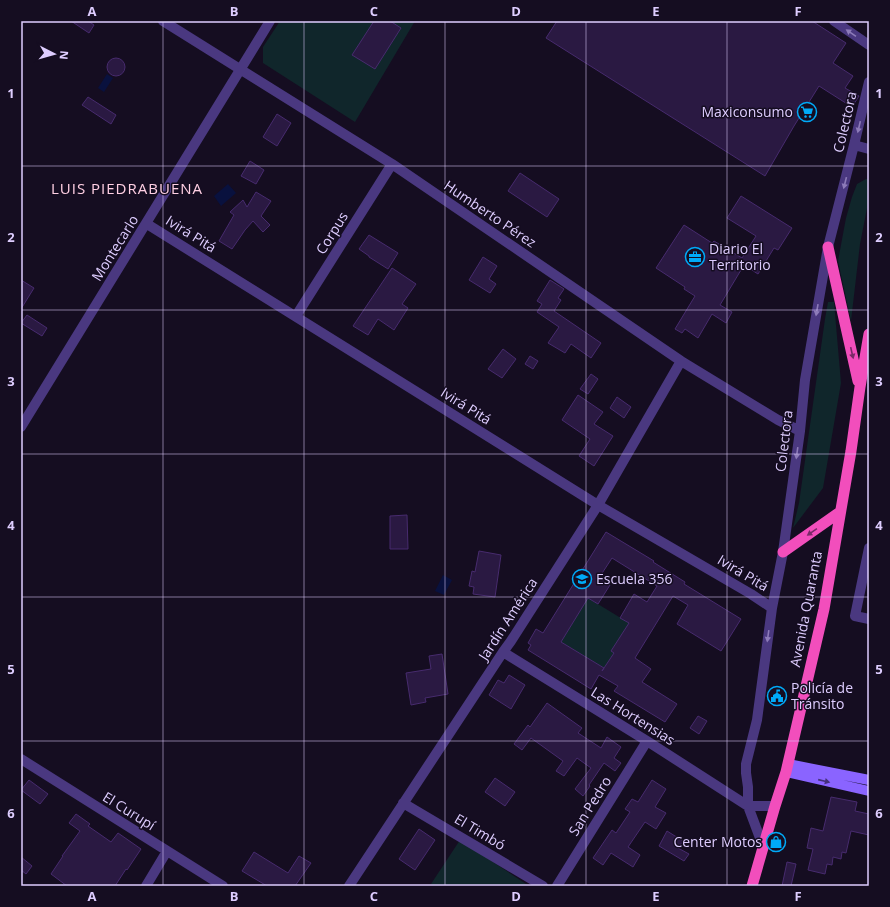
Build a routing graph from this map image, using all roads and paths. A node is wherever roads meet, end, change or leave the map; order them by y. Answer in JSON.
{"nodes":[{"id":1,"x":163,"y":21,"type":"edge"},
{"id":2,"x":270,"y":21,"type":"edge"},
{"id":3,"x":834,"y":21,"type":"edge"},
{"id":4,"x":869,"y":45,"type":"edge"},
{"id":5,"x":241,"y":69,"type":"junction"},
{"id":6,"x":869,"y":82,"type":"edge"},
{"id":7,"x":854,"y":145,"type":"junction"},
{"id":8,"x":869,"y":149,"type":"edge"},
{"id":9,"x":392,"y":164,"type":"junction"},
{"id":10,"x":147,"y":224,"type":"junction"},
{"id":11,"x":828,"y":247,"type":"junction"},
{"id":12,"x":296,"y":316,"type":"junction"},
{"id":13,"x":869,"y":334,"type":"edge"},
{"id":14,"x":681,"y":360,"type":"junction"},
{"id":15,"x":860,"y":387,"type":"junction"},
{"id":16,"x":21,"y":427,"type":"edge"},
{"id":17,"x":800,"y":431,"type":"junction"},
{"id":18,"x":598,"y":505,"type":"junction"},
{"id":19,"x":840,"y":512,"type":"junction"},
{"id":20,"x":869,"y":548,"type":"edge"},
{"id":21,"x":783,"y":552,"type":"junction"},
{"id":22,"x":772,"y":608,"type":"junction"},
{"id":23,"x":869,"y":619,"type":"edge"},
{"id":24,"x":503,"y":652,"type":"junction"},
{"id":25,"x":646,"y":741,"type":"junction"},
{"id":26,"x":21,"y":759,"type":"edge"},
{"id":27,"x":787,"y":768,"type":"junction"},
{"id":28,"x":869,"y":780,"type":"edge"},
{"id":29,"x":869,"y":791,"type":"edge"},
{"id":30,"x":403,"y":803,"type":"junction"},
{"id":31,"x":748,"y":806,"type":"junction"},
{"id":32,"x":775,"y":806,"type":"junction"},
{"id":33,"x":763,"y":846,"type":"junction"},
{"id":34,"x":167,"y":851,"type":"junction"},
{"id":35,"x":146,"y":886,"type":"edge"},
{"id":36,"x":223,"y":886,"type":"edge"},
{"id":37,"x":349,"y":886,"type":"edge"},
{"id":38,"x":543,"y":886,"type":"edge"},
{"id":39,"x":557,"y":886,"type":"edge"},
{"id":40,"x":752,"y":886,"type":"edge"}],
"edges":[{"from":1,"to":5,"type":"street","name":"Humberto Pérez"},
{"from":2,"to":5,"type":"street","name":"Montecarlo"},
{"from":4,"to":3,"type":"street","one_way":true},
{"from":5,"to":9,"type":"street","name":"Humberto Pérez"},
{"from":5,"to":10,"type":"street","name":"Montecarlo"},
{"from":6,"to":7,"type":"street","name":"Colectora","one_way":true},
{"from":7,"to":8,"type":"street"},
{"from":7,"to":11,"type":"street","name":"Colectora","one_way":true},
{"from":9,"to":12,"type":"street","name":"Corpus"},
{"from":9,"to":14,"type":"street","name":"Humberto Pérez"},
{"from":10,"to":12,"type":"street","name":"Ivirá Pitá"},
{"from":10,"to":16,"type":"street","name":"Montecarlo"},
{"from":11,"to":15,"type":"highway","one_way":true},
{"from":11,"to":17,"type":"street","name":"Colectora","one_way":true},
{"from":12,"to":18,"type":"street","name":"Ivirá Pitá"},
{"from":13,"to":15,"type":"highway","name":"Avenida Quaranta"},
{"from":14,"to":17,"type":"street","name":"Humberto Pérez"},
{"from":14,"to":18,"type":"street","name":"Jardín América"},
{"from":15,"to":19,"type":"highway","name":"Avenida Quaranta"},
{"from":17,"to":21,"type":"street","name":"Colectora","one_way":true},
{"from":18,"to":22,"type":"street","name":"Ivirá Pitá"},
{"from":18,"to":24,"type":"street","name":"Jardín América"},
{"from":19,"to":21,"type":"highway","one_way":true},
{"from":19,"to":27,"type":"highway","name":"Avenida Quaranta"},
{"from":20,"to":23,"type":"street"},
{"from":21,"to":22,"type":"street","name":"Colectora"},
{"from":22,"to":31,"type":"street","name":"Colectora","one_way":true},
{"from":24,"to":25,"type":"street","name":"Las Hortensias"},
{"from":24,"to":30,"type":"street","name":"Jardín América"},
{"from":25,"to":31,"type":"street","name":"Las Hortensias"},
{"from":25,"to":39,"type":"street","name":"San Pedro"},
{"from":26,"to":34,"type":"street","name":"El Curupí"},
{"from":27,"to":28,"type":"main road"},
{"from":27,"to":29,"type":"main road","one_way":true},
{"from":27,"to":32,"type":"highway","name":"Avenida Quaranta"},
{"from":30,"to":37,"type":"street","name":"Jardín América"},
{"from":30,"to":38,"type":"street","name":"El Timbó"},
{"from":31,"to":32,"type":"street"},
{"from":31,"to":33,"type":"street"},
{"from":32,"to":33,"type":"highway","name":"Avenida Quaranta"},
{"from":33,"to":40,"type":"highway","name":"Avenida Quaranta"},
{"from":34,"to":35,"type":"street"},
{"from":34,"to":36,"type":"street","name":"El Curupí"}]}
